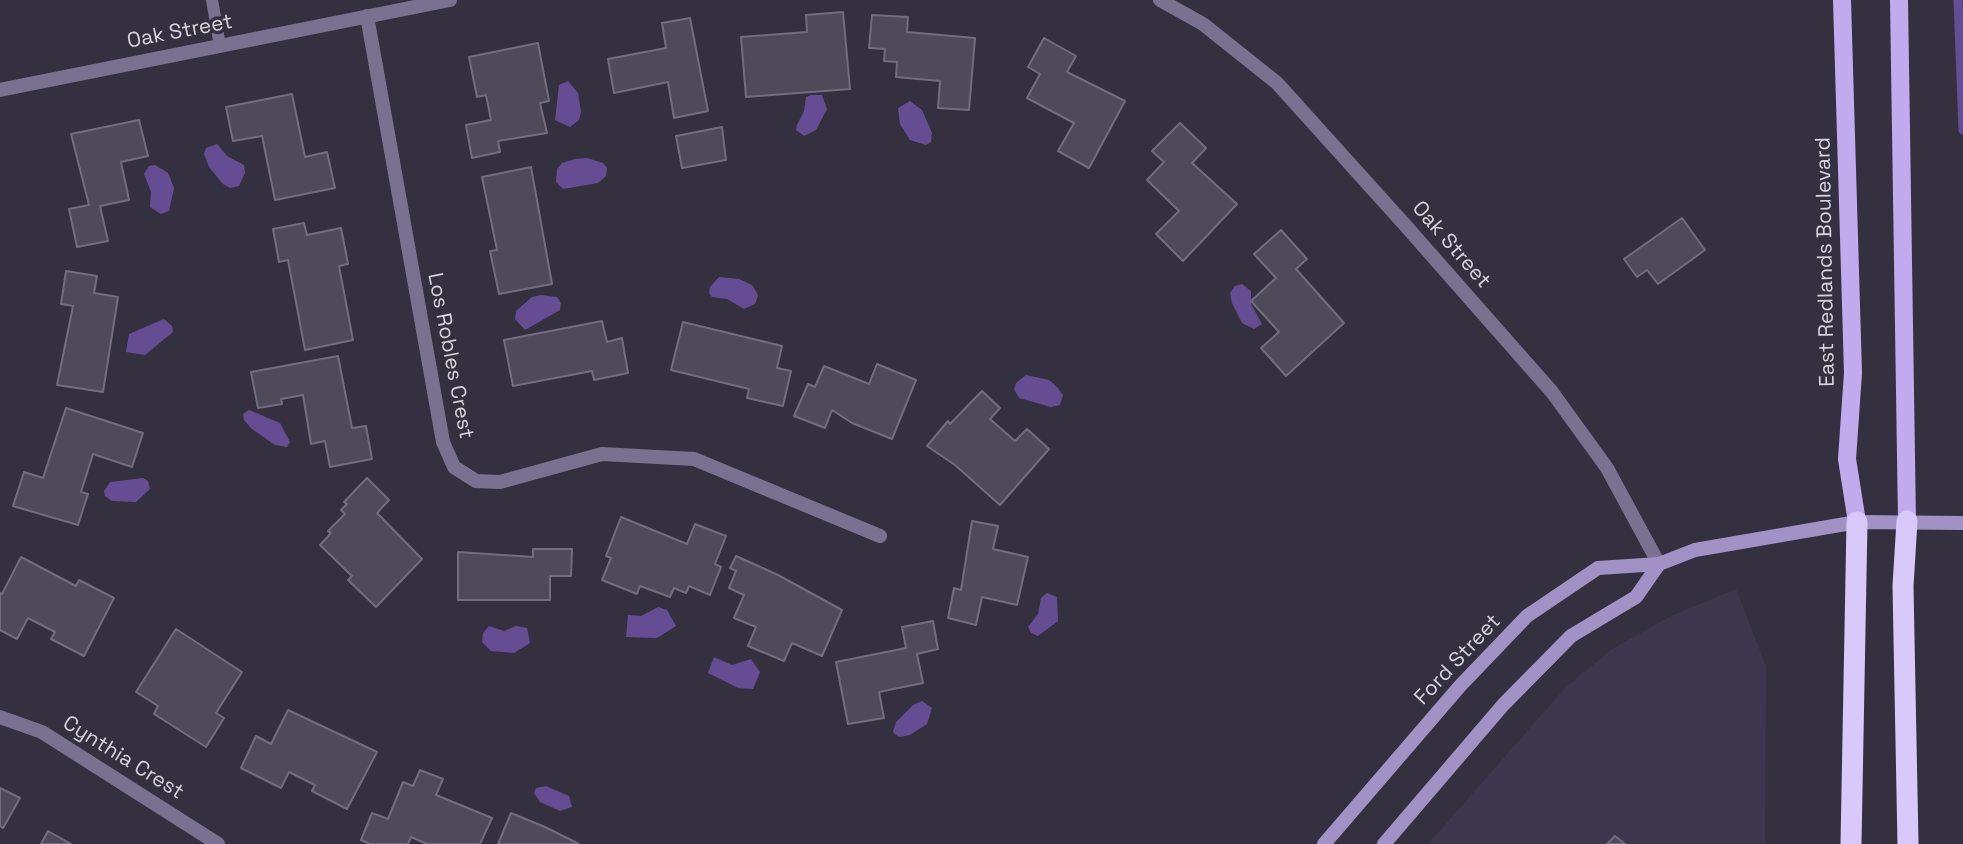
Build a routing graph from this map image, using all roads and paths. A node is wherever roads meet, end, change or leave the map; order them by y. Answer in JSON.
{"nodes":[{"id":1,"x":212,"y":0,"type":"edge"},
{"id":2,"x":450,"y":0,"type":"edge"},
{"id":3,"x":1160,"y":0,"type":"edge"},
{"id":4,"x":1842,"y":0,"type":"edge"},
{"id":5,"x":1899,"y":0,"type":"edge"},
{"id":6,"x":367,"y":16,"type":"junction"},
{"id":7,"x":220,"y":46,"type":"junction"},
{"id":8,"x":0,"y":90,"type":"edge"},
{"id":9,"x":1907,"y":521,"type":"junction"},
{"id":10,"x":1857,"y":522,"type":"junction"},
{"id":11,"x":1963,"y":523,"type":"edge"},
{"id":12,"x":880,"y":536,"type":"dead end"},
{"id":13,"x":1659,"y":564,"type":"junction"},
{"id":14,"x":0,"y":717,"type":"edge"},
{"id":15,"x":218,"y":844,"type":"edge"},
{"id":16,"x":1324,"y":844,"type":"edge"},
{"id":17,"x":1384,"y":844,"type":"edge"},
{"id":18,"x":1851,"y":844,"type":"edge"},
{"id":19,"x":1908,"y":844,"type":"edge"}],
"edges":[{"from":1,"to":7,"type":"lane"},
{"from":2,"to":6,"type":"street","name":"Oak Street"},
{"from":3,"to":13,"type":"street","name":"Oak Street"},
{"from":4,"to":10,"type":"main road","name":"East Redlands Boulevard"},
{"from":5,"to":9,"type":"main road"},
{"from":6,"to":7,"type":"street","name":"Oak Street"},
{"from":6,"to":12,"type":"street","name":"Los Robles Crest"},
{"from":7,"to":8,"type":"street","name":"Oak Street"},
{"from":9,"to":10,"type":"street","name":"Ford Street"},
{"from":9,"to":11,"type":"street","name":"Ford Street"},
{"from":9,"to":19,"type":"highway"},
{"from":10,"to":13,"type":"street","name":"Ford Street"},
{"from":10,"to":18,"type":"highway"},
{"from":13,"to":16,"type":"street","name":"Ford Street"},
{"from":13,"to":17,"type":"street"},
{"from":14,"to":15,"type":"street","name":"Cynthia Crest"}]}
